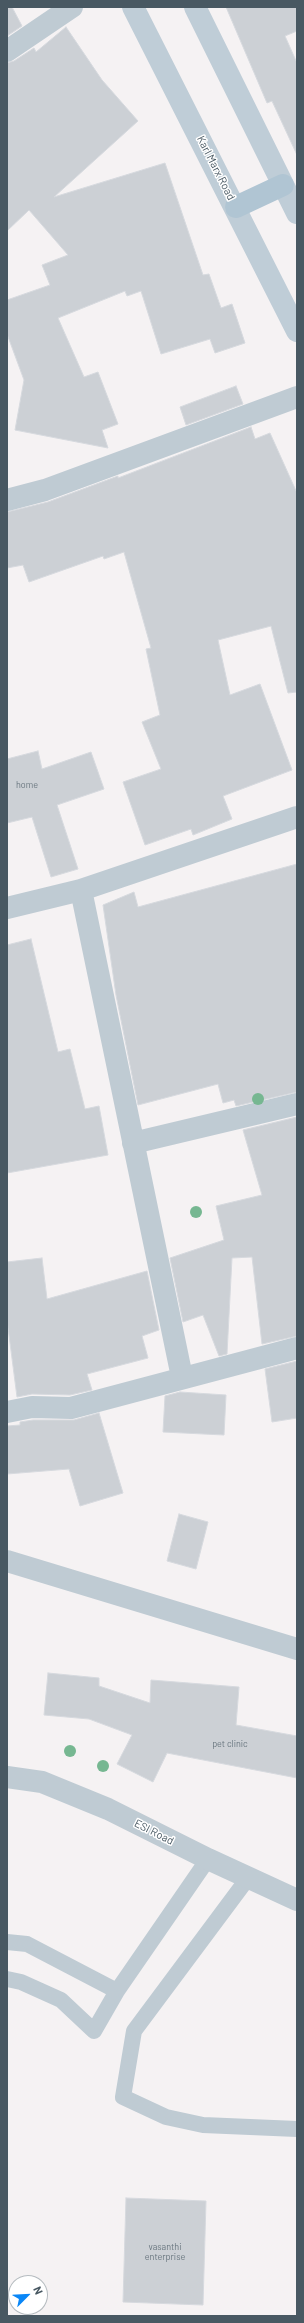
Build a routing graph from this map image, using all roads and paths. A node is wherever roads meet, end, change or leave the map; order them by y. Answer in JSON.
{"nodes":[{"id":1,"x":72,"y":7,"type":"edge"},
{"id":2,"x":133,"y":7,"type":"edge"},
{"id":3,"x":195,"y":7,"type":"edge"},
{"id":4,"x":7,"y":51,"type":"edge"},
{"id":5,"x":284,"y":185,"type":"junction"},
{"id":6,"x":236,"y":207,"type":"junction"},
{"id":7,"x":297,"y":213,"type":"edge"},
{"id":8,"x":297,"y":331,"type":"edge"},
{"id":9,"x":297,"y":397,"type":"edge"},
{"id":10,"x":7,"y":500,"type":"edge"},
{"id":11,"x":297,"y":817,"type":"edge"},
{"id":12,"x":81,"y":890,"type":"junction"},
{"id":13,"x":7,"y":908,"type":"edge"},
{"id":14,"x":297,"y":1104,"type":"edge"},
{"id":15,"x":133,"y":1143,"type":"junction"},
{"id":16,"x":297,"y":1348,"type":"edge"},
{"id":17,"x":182,"y":1377,"type":"junction"},
{"id":18,"x":7,"y":1412,"type":"edge"},
{"id":19,"x":7,"y":1561,"type":"edge"},
{"id":20,"x":297,"y":1649,"type":"edge"},
{"id":21,"x":7,"y":1777,"type":"edge"},
{"id":22,"x":208,"y":1859,"type":"junction"},
{"id":23,"x":248,"y":1878,"type":"junction"},
{"id":24,"x":297,"y":1900,"type":"edge"},
{"id":25,"x":7,"y":1942,"type":"edge"},
{"id":26,"x":7,"y":1979,"type":"edge"},
{"id":27,"x":117,"y":1991,"type":"junction"},
{"id":28,"x":297,"y":2129,"type":"edge"}],
"edges":[{"from":1,"to":4,"type":"street"},
{"from":2,"to":6,"type":"main road","name":"Karl Marx Road"},
{"from":3,"to":5,"type":"main road"},
{"from":5,"to":6,"type":"main road"},
{"from":5,"to":7,"type":"main road"},
{"from":6,"to":8,"type":"main road","name":"Karl Marx Road"},
{"from":9,"to":10,"type":"street"},
{"from":11,"to":12,"type":"street"},
{"from":12,"to":13,"type":"street"},
{"from":12,"to":15,"type":"street"},
{"from":14,"to":15,"type":"street"},
{"from":15,"to":17,"type":"street"},
{"from":16,"to":17,"type":"street"},
{"from":17,"to":18,"type":"street"},
{"from":19,"to":20,"type":"street"},
{"from":21,"to":22,"type":"street","name":"ESI Road"},
{"from":22,"to":23,"type":"street","name":"ESI Road"},
{"from":22,"to":27,"type":"lane"},
{"from":23,"to":24,"type":"street","name":"ESI Road"},
{"from":23,"to":28,"type":"lane"},
{"from":25,"to":27,"type":"lane"},
{"from":26,"to":27,"type":"lane"}]}
